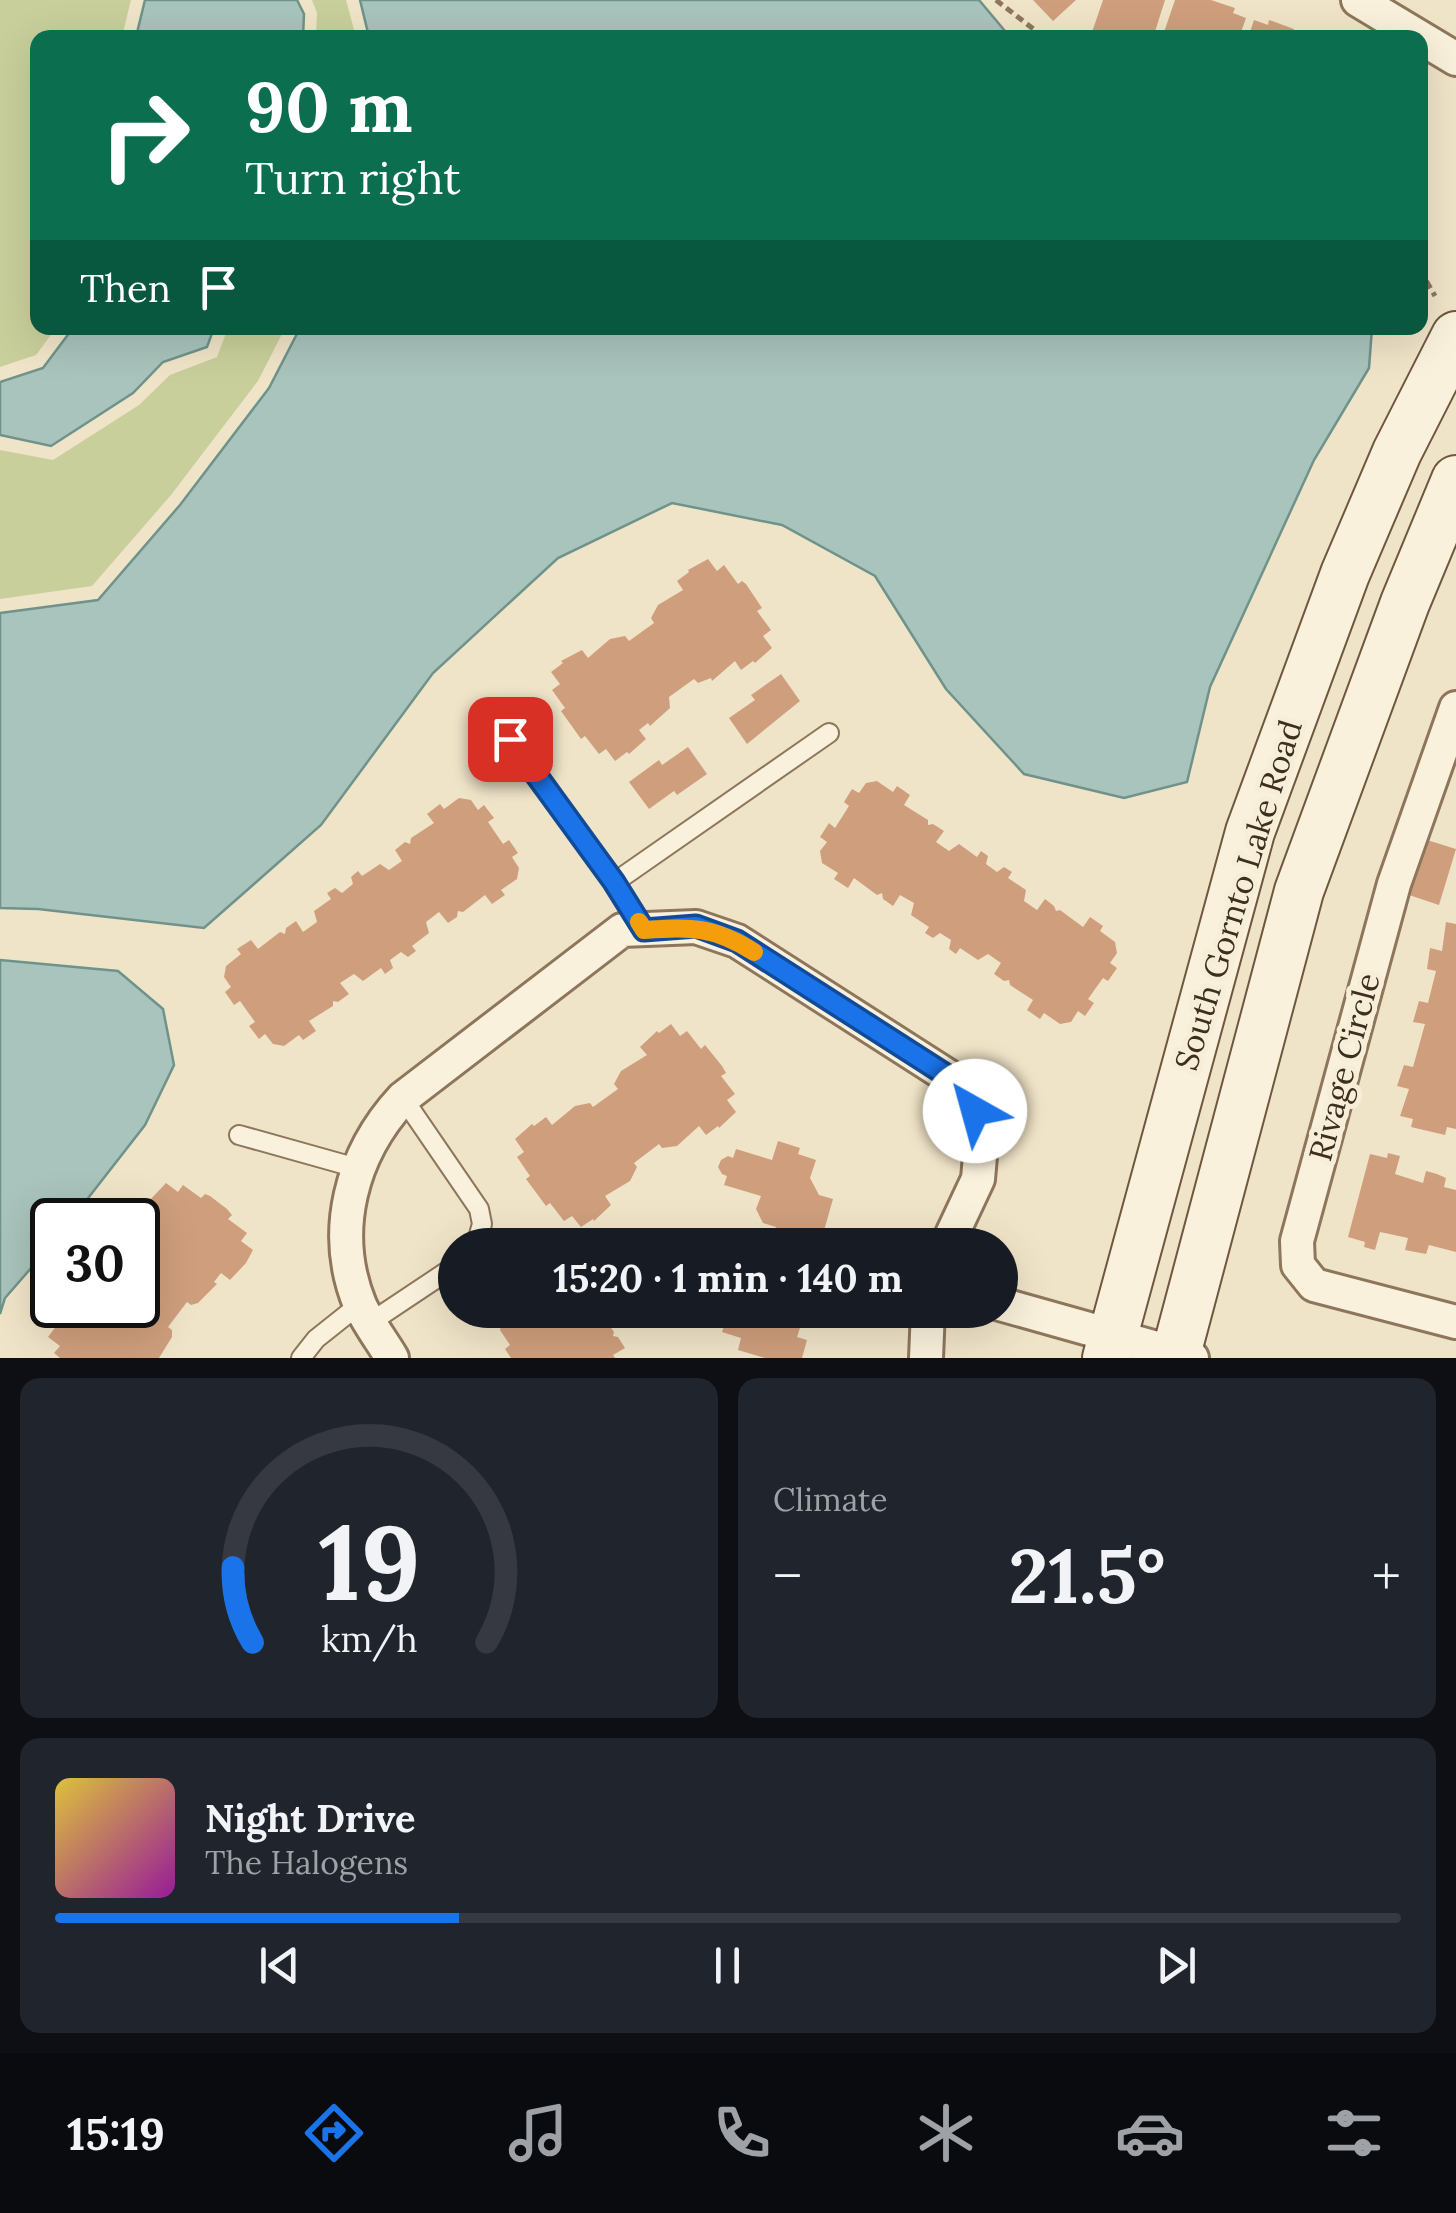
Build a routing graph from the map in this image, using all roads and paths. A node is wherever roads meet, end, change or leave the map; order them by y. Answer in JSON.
{"nodes":[{"id":1,"x":996,"y":0,"type":"edge"},
{"id":2,"x":1358,"y":0,"type":"edge"},
{"id":3,"x":1034,"y":30,"type":"edge"},
{"id":4,"x":1408,"y":30,"type":"edge"},
{"id":5,"x":1428,"y":42,"type":"edge"},
{"id":6,"x":1456,"y":59,"type":"edge"},
{"id":7,"x":1428,"y":284,"type":"edge"},
{"id":8,"x":1446,"y":316,"type":"edge"},
{"id":9,"x":1456,"y":480,"type":"edge"},
{"id":10,"x":1456,"y":708,"type":"edge"},
{"id":11,"x":829,"y":733,"type":"dead end"},
{"id":12,"x":510,"y":739,"type":"dead end"},
{"id":13,"x":614,"y":882,"type":"junction"},
{"id":14,"x":644,"y":930,"type":"junction"},
{"id":15,"x":402,"y":1098,"type":"junction"},
{"id":16,"x":239,"y":1135,"type":"dead end"},
{"id":17,"x":357,"y":1168,"type":"junction"},
{"id":18,"x":481,"y":1228,"type":"edge"},
{"id":19,"x":954,"y":1228,"type":"edge"},
{"id":20,"x":438,"y":1275,"type":"edge"},
{"id":21,"x":1018,"y":1311,"type":"edge"},
{"id":22,"x":366,"y":1313,"type":"junction"},
{"id":23,"x":1456,"y":1322,"type":"edge"},
{"id":24,"x":927,"y":1328,"type":"edge"},
{"id":25,"x":1110,"y":1347,"type":"edge"},
{"id":26,"x":1181,"y":1356,"type":"edge"},
{"id":27,"x":301,"y":1358,"type":"edge"},
{"id":28,"x":392,"y":1358,"type":"edge"},
{"id":29,"x":926,"y":1358,"type":"edge"}],
"edges":[{"from":1,"to":3,"type":"path"},
{"from":2,"to":4,"type":"street"},
{"from":5,"to":6,"type":"street"},
{"from":7,"to":8,"type":"path"},
{"from":8,"to":25,"type":"street","name":"South Gornto Lake Road"},
{"from":9,"to":26,"type":"street","name":"South Gornto Lake Road"},
{"from":10,"to":23,"type":"street","name":"Rivage Circle"},
{"from":11,"to":13,"type":"lane"},
{"from":12,"to":13,"type":"lane"},
{"from":13,"to":14,"type":"lane"},
{"from":14,"to":15,"type":"street"},
{"from":14,"to":19,"type":"street"},
{"from":15,"to":17,"type":"street"},
{"from":15,"to":18,"type":"lane"},
{"from":16,"to":17,"type":"lane"},
{"from":17,"to":22,"type":"street"},
{"from":20,"to":22,"type":"lane"},
{"from":21,"to":25,"type":"street"},
{"from":22,"to":27,"type":"lane"},
{"from":22,"to":28,"type":"street"},
{"from":24,"to":29,"type":"street"},
{"from":25,"to":26,"type":"street"}]}
